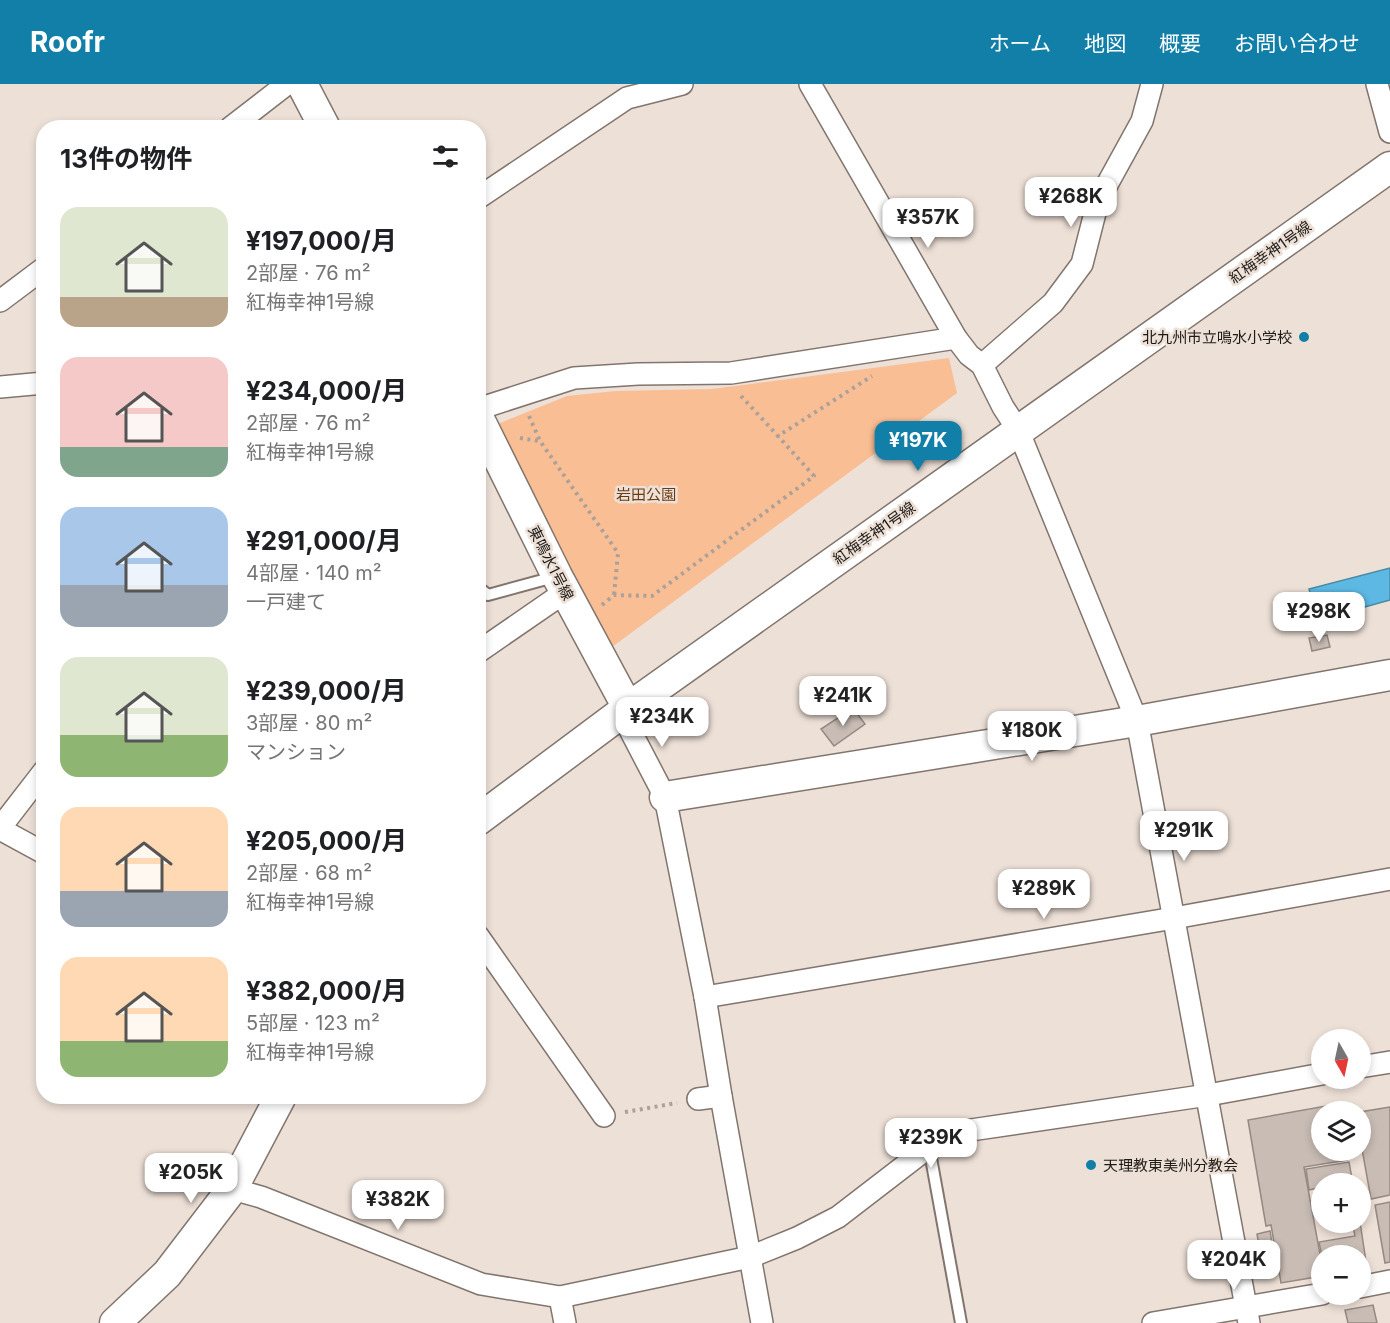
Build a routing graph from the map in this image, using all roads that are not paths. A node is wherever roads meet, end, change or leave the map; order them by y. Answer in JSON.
{"nodes":[{"id":1,"x":287,"y":84,"type":"edge"},
{"id":2,"x":302,"y":84,"type":"edge"},
{"id":3,"x":682,"y":84,"type":"edge"},
{"id":4,"x":810,"y":84,"type":"edge"},
{"id":5,"x":1152,"y":84,"type":"edge"},
{"id":6,"x":1377,"y":84,"type":"edge"},
{"id":7,"x":240,"y":120,"type":"edge"},
{"id":8,"x":321,"y":120,"type":"edge"},
{"id":9,"x":1390,"y":132,"type":"edge"},
{"id":10,"x":1390,"y":167,"type":"edge"},
{"id":11,"x":486,"y":193,"type":"edge"},
{"id":12,"x":36,"y":274,"type":"edge"},
{"id":13,"x":0,"y":301,"type":"edge"},
{"id":14,"x":956,"y":338,"type":"junction"},
{"id":15,"x":982,"y":365,"type":"junction"},
{"id":16,"x":36,"y":384,"type":"edge"},
{"id":17,"x":0,"y":387,"type":"edge"},
{"id":18,"x":486,"y":406,"type":"edge"},
{"id":19,"x":1018,"y":430,"type":"junction"},
{"id":20,"x":486,"y":433,"type":"edge"},
{"id":21,"x":561,"y":584,"type":"junction"},
{"id":22,"x":486,"y":593,"type":"edge"},
{"id":23,"x":486,"y":645,"type":"edge"},
{"id":24,"x":1390,"y":675,"type":"edge"},
{"id":25,"x":628,"y":708,"type":"junction"},
{"id":26,"x":1137,"y":721,"type":"junction"},
{"id":27,"x":36,"y":782,"type":"edge"},
{"id":28,"x":665,"y":796,"type":"junction"},
{"id":29,"x":486,"y":814,"type":"edge"},
{"id":30,"x":0,"y":829,"type":"edge"},
{"id":31,"x":36,"y":849,"type":"edge"},
{"id":32,"x":1390,"y":879,"type":"edge"},
{"id":33,"x":1174,"y":918,"type":"junction"},
{"id":34,"x":486,"y":947,"type":"edge"},
{"id":35,"x":705,"y":997,"type":"junction"},
{"id":36,"x":1390,"y":1062,"type":"edge"},
{"id":37,"x":1371,"y":1065,"type":"edge"},
{"id":38,"x":1311,"y":1076,"type":"edge"},
{"id":39,"x":1208,"y":1095,"type":"junction"},
{"id":40,"x":721,"y":1096,"type":"junction"},
{"id":41,"x":698,"y":1099,"type":"road end"},
{"id":42,"x":277,"y":1104,"type":"edge"},
{"id":43,"x":604,"y":1116,"type":"road end"},
{"id":44,"x":929,"y":1147,"type":"junction"},
{"id":45,"x":232,"y":1189,"type":"junction"},
{"id":46,"x":750,"y":1257,"type":"junction"},
{"id":47,"x":1390,"y":1281,"type":"edge"},
{"id":48,"x":1371,"y":1285,"type":"edge"},
{"id":49,"x":560,"y":1297,"type":"junction"},
{"id":50,"x":1311,"y":1297,"type":"edge"},
{"id":51,"x":1247,"y":1316,"type":"edge"},
{"id":52,"x":115,"y":1323,"type":"edge"},
{"id":53,"x":565,"y":1323,"type":"edge"},
{"id":54,"x":762,"y":1323,"type":"edge"},
{"id":55,"x":961,"y":1323,"type":"edge"},
{"id":56,"x":1153,"y":1323,"type":"edge"}],
"edges":[{"from":1,"to":7,"type":"street"},
{"from":2,"to":8,"type":"street"},
{"from":3,"to":11,"type":"street"},
{"from":4,"to":14,"type":"street"},
{"from":5,"to":15,"type":"street"},
{"from":6,"to":9,"type":"street"},
{"from":10,"to":19,"type":"street","name":"紅梅幸神1号線"},
{"from":12,"to":13,"type":"street"},
{"from":14,"to":15,"type":"street"},
{"from":14,"to":18,"type":"street"},
{"from":15,"to":19,"type":"street"},
{"from":16,"to":17,"type":"street"},
{"from":19,"to":25,"type":"street","name":"紅梅幸神1号線"},
{"from":19,"to":26,"type":"street"},
{"from":20,"to":21,"type":"street","name":"東鳴水1号線"},
{"from":21,"to":22,"type":"lane"},
{"from":21,"to":23,"type":"street"},
{"from":21,"to":25,"type":"street","name":"東鳴水1号線"},
{"from":24,"to":26,"type":"street"},
{"from":25,"to":28,"type":"street"},
{"from":25,"to":29,"type":"street","name":"紅梅幸神1号線"},
{"from":26,"to":28,"type":"street"},
{"from":26,"to":33,"type":"street"},
{"from":27,"to":30,"type":"street"},
{"from":28,"to":35,"type":"street"},
{"from":30,"to":31,"type":"street"},
{"from":32,"to":33,"type":"street"},
{"from":33,"to":35,"type":"street"},
{"from":33,"to":39,"type":"street"},
{"from":34,"to":43,"type":"street"},
{"from":35,"to":40,"type":"street"},
{"from":36,"to":37,"type":"street"},
{"from":38,"to":39,"type":"street"},
{"from":39,"to":44,"type":"street"},
{"from":39,"to":51,"type":"street"},
{"from":40,"to":41,"type":"street"},
{"from":40,"to":46,"type":"street"},
{"from":42,"to":45,"type":"street"},
{"from":44,"to":46,"type":"street"},
{"from":44,"to":55,"type":"lane"},
{"from":45,"to":49,"type":"street"},
{"from":45,"to":52,"type":"street"},
{"from":46,"to":49,"type":"street"},
{"from":46,"to":54,"type":"street"},
{"from":47,"to":48,"type":"street"},
{"from":49,"to":53,"type":"street"},
{"from":50,"to":51,"type":"street"},
{"from":51,"to":56,"type":"street"}]}
